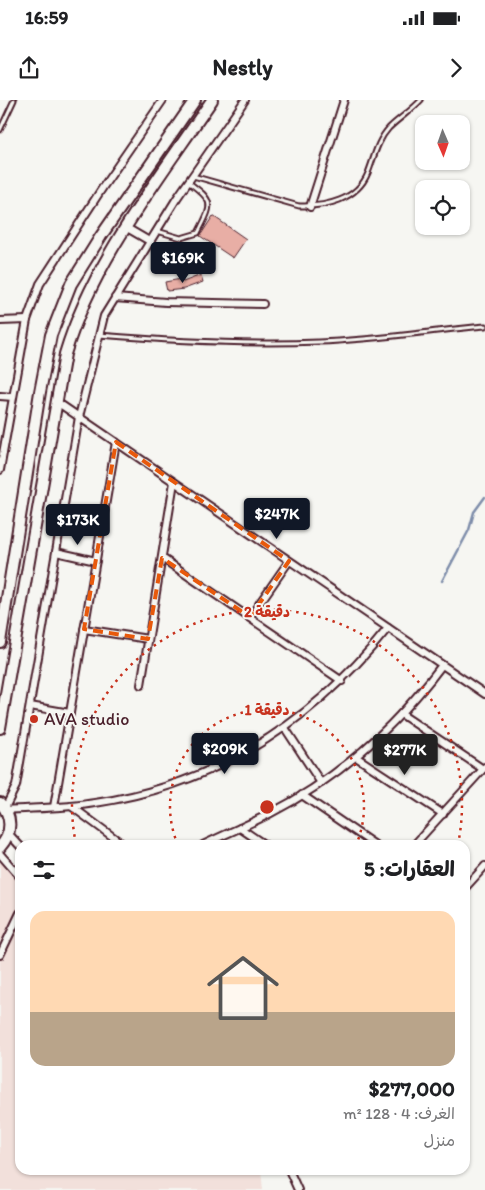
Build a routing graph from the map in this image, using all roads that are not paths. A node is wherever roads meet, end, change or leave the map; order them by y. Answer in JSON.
{"nodes":[{"id":1,"x":14,"y":100,"type":"edge"},
{"id":2,"x":164,"y":100,"type":"edge"},
{"id":3,"x":195,"y":100,"type":"edge"},
{"id":4,"x":212,"y":100,"type":"edge"},
{"id":5,"x":245,"y":100,"type":"edge"},
{"id":6,"x":344,"y":100,"type":"edge"},
{"id":7,"x":421,"y":100,"type":"edge"},
{"id":8,"x":0,"y":130,"type":"edge"},
{"id":9,"x":192,"y":176,"type":"junction"},
{"id":10,"x":188,"y":182,"type":"junction"},
{"id":11,"x":310,"y":206,"type":"junction"},
{"id":12,"x":127,"y":228,"type":"junction"},
{"id":13,"x":157,"y":231,"type":"junction"},
{"id":14,"x":151,"y":242,"type":"junction"},
{"id":15,"x":115,"y":298,"type":"junction"},
{"id":16,"x":263,"y":304,"type":"dead end"},
{"id":17,"x":27,"y":320,"type":"junction"},
{"id":18,"x":0,"y":321,"type":"edge"},
{"id":19,"x":485,"y":326,"type":"edge"},
{"id":20,"x":98,"y":335,"type":"junction"},
{"id":21,"x":0,"y":396,"type":"edge"},
{"id":22,"x":13,"y":397,"type":"junction"},
{"id":23,"x":57,"y":402,"type":"junction"},
{"id":24,"x":79,"y":417,"type":"junction"},
{"id":25,"x":116,"y":442,"type":"junction"},
{"id":26,"x":0,"y":470,"type":"edge"},
{"id":27,"x":174,"y":482,"type":"junction"},
{"id":28,"x":56,"y":552,"type":"junction"},
{"id":29,"x":162,"y":558,"type":"junction"},
{"id":30,"x":96,"y":561,"type":"junction"},
{"id":31,"x":289,"y":561,"type":"junction"},
{"id":32,"x":250,"y":617,"type":"junction"},
{"id":33,"x":2,"y":621,"type":"edge"},
{"id":34,"x":388,"y":628,"type":"junction"},
{"id":35,"x":84,"y":629,"type":"junction"},
{"id":36,"x":148,"y":639,"type":"junction"},
{"id":37,"x":0,"y":642,"type":"edge"},
{"id":38,"x":442,"y":665,"type":"junction"},
{"id":39,"x":342,"y":681,"type":"junction"},
{"id":40,"x":141,"y":685,"type":"dead end"},
{"id":41,"x":485,"y":694,"type":"edge"},
{"id":42,"x":30,"y":706,"type":"junction"},
{"id":43,"x":70,"y":713,"type":"junction"},
{"id":44,"x":401,"y":714,"type":"junction"},
{"id":45,"x":0,"y":728,"type":"edge"},
{"id":46,"x":285,"y":728,"type":"junction"},
{"id":47,"x":356,"y":757,"type":"junction"},
{"id":48,"x":484,"y":768,"type":"edge"},
{"id":49,"x":321,"y":783,"type":"junction"},
{"id":50,"x":302,"y":795,"type":"junction"},
{"id":51,"x":3,"y":805,"type":"edge"},
{"id":52,"x":71,"y":806,"type":"junction"},
{"id":53,"x":54,"y":807,"type":"junction"},
{"id":54,"x":442,"y":814,"type":"junction"},
{"id":55,"x":240,"y":828,"type":"junction"},
{"id":56,"x":8,"y":833,"type":"junction"},
{"id":57,"x":117,"y":840,"type":"edge"},
{"id":58,"x":214,"y":840,"type":"edge"},
{"id":59,"x":258,"y":840,"type":"edge"},
{"id":60,"x":368,"y":840,"type":"edge"},
{"id":61,"x":419,"y":840,"type":"edge"},
{"id":62,"x":15,"y":841,"type":"edge"},
{"id":63,"x":0,"y":847,"type":"edge"},
{"id":64,"x":0,"y":854,"type":"edge"},
{"id":65,"x":485,"y":866,"type":"edge"},
{"id":66,"x":15,"y":871,"type":"edge"},
{"id":67,"x":470,"y":882,"type":"edge"},
{"id":68,"x":15,"y":924,"type":"edge"},
{"id":69,"x":0,"y":955,"type":"edge"},
{"id":70,"x":290,"y":1175,"type":"edge"},
{"id":71,"x":298,"y":1190,"type":"edge"}],
"edges":[{"from":1,"to":8,"type":"lane"},
{"from":2,"to":17,"type":"street"},
{"from":3,"to":33,"type":"main road"},
{"from":4,"to":12,"type":"main road"},
{"from":5,"to":9,"type":"street"},
{"from":6,"to":11,"type":"street"},
{"from":7,"to":11,"type":"lane"},
{"from":9,"to":10,"type":"street"},
{"from":9,"to":11,"type":"lane"},
{"from":10,"to":13,"type":"street"},
{"from":10,"to":13,"type":"lane"},
{"from":12,"to":14,"type":"street"},
{"from":12,"to":23,"type":"main road"},
{"from":13,"to":14,"type":"street"},
{"from":14,"to":15,"type":"street"},
{"from":15,"to":16,"type":"street"},
{"from":15,"to":20,"type":"street"},
{"from":17,"to":18,"type":"street"},
{"from":17,"to":22,"type":"street"},
{"from":19,"to":20,"type":"lane"},
{"from":20,"to":24,"type":"street"},
{"from":21,"to":22,"type":"street"},
{"from":22,"to":26,"type":"street"},
{"from":23,"to":24,"type":"street"},
{"from":23,"to":45,"type":"main road"},
{"from":24,"to":25,"type":"street"},
{"from":24,"to":28,"type":"street"},
{"from":25,"to":27,"type":"street"},
{"from":25,"to":30,"type":"street"},
{"from":27,"to":29,"type":"street"},
{"from":27,"to":31,"type":"street"},
{"from":28,"to":30,"type":"street"},
{"from":28,"to":42,"type":"street"},
{"from":29,"to":32,"type":"street"},
{"from":29,"to":36,"type":"street"},
{"from":30,"to":35,"type":"street"},
{"from":31,"to":32,"type":"street"},
{"from":31,"to":34,"type":"street"},
{"from":32,"to":39,"type":"street"},
{"from":33,"to":37,"type":"main road"},
{"from":34,"to":38,"type":"street"},
{"from":34,"to":39,"type":"street"},
{"from":35,"to":36,"type":"street"},
{"from":35,"to":43,"type":"street"},
{"from":36,"to":40,"type":"street"},
{"from":38,"to":41,"type":"street"},
{"from":38,"to":44,"type":"street"},
{"from":39,"to":46,"type":"street"},
{"from":42,"to":43,"type":"street"},
{"from":42,"to":51,"type":"street"},
{"from":43,"to":53,"type":"street"},
{"from":44,"to":47,"type":"street"},
{"from":44,"to":48,"type":"street"},
{"from":46,"to":49,"type":"street"},
{"from":46,"to":52,"type":"street"},
{"from":47,"to":49,"type":"street"},
{"from":47,"to":54,"type":"street"},
{"from":48,"to":54,"type":"street"},
{"from":49,"to":50,"type":"street"},
{"from":50,"to":55,"type":"street"},
{"from":50,"to":60,"type":"street"},
{"from":51,"to":53,"type":"street"},
{"from":51,"to":56,"type":"main road"},
{"from":52,"to":53,"type":"street"},
{"from":52,"to":57,"type":"street"},
{"from":54,"to":61,"type":"street"},
{"from":55,"to":58,"type":"street"},
{"from":55,"to":59,"type":"street"},
{"from":56,"to":62,"type":"street"},
{"from":56,"to":63,"type":"main road"},
{"from":64,"to":66,"type":"street"},
{"from":65,"to":67,"type":"street"},
{"from":68,"to":69,"type":"street"},
{"from":70,"to":71,"type":"street"}]}
